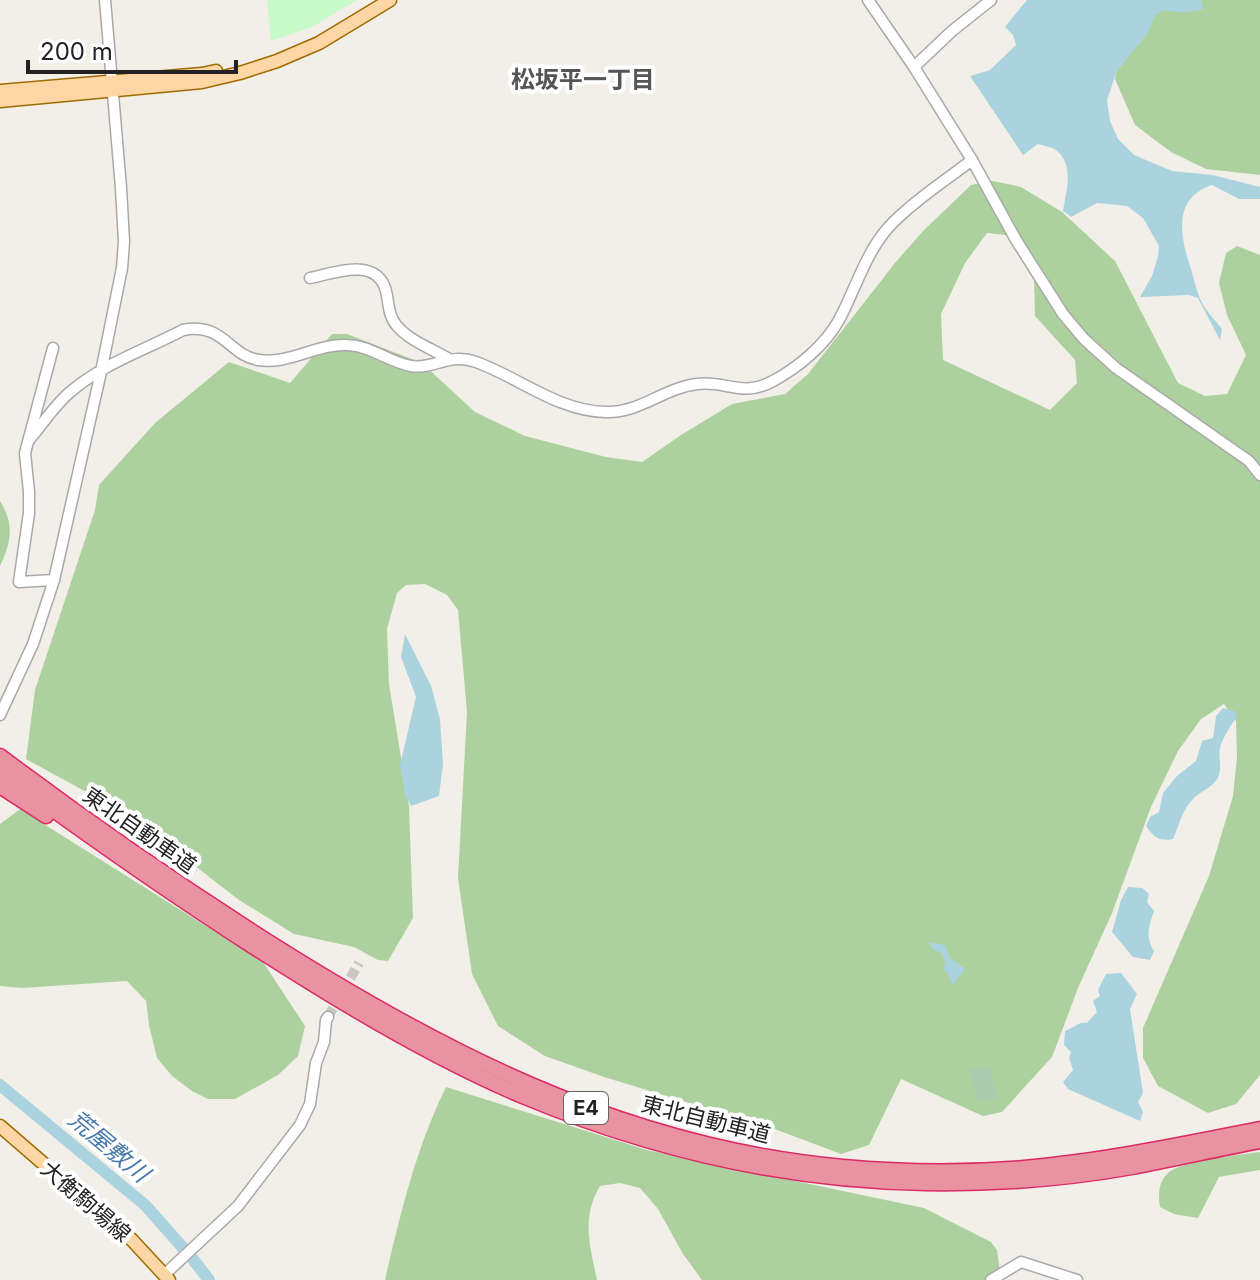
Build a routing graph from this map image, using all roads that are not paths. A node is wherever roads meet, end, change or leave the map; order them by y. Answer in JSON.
{"nodes":[{"id":1,"x":105,"y":0,"type":"edge"},
{"id":2,"x":375,"y":0,"type":"edge"},
{"id":3,"x":390,"y":0,"type":"edge"},
{"id":4,"x":868,"y":0,"type":"edge"},
{"id":5,"x":991,"y":0,"type":"edge"},
{"id":6,"x":914,"y":67,"type":"junction"},
{"id":7,"x":112,"y":86,"type":"junction"},
{"id":8,"x":0,"y":91,"type":"edge"},
{"id":9,"x":0,"y":101,"type":"edge"},
{"id":10,"x":972,"y":160,"type":"junction"},
{"id":11,"x":310,"y":278,"type":"dead end"},
{"id":12,"x":53,"y":348,"type":"dead end"},
{"id":13,"x":449,"y":359,"type":"junction"},
{"id":14,"x":101,"y":372,"type":"junction"},
{"id":15,"x":29,"y":440,"type":"junction"},
{"id":16,"x":1260,"y":475,"type":"edge"},
{"id":17,"x":54,"y":580,"type":"junction"},
{"id":18,"x":0,"y":715,"type":"edge"},
{"id":19,"x":0,"y":756,"type":"edge"},
{"id":20,"x":0,"y":771,"type":"edge"},
{"id":21,"x":0,"y":786,"type":"edge"},
{"id":22,"x":172,"y":894,"type":"junction"},
{"id":23,"x":328,"y":1017,"type":"tunnel mouth"},
{"id":24,"x":0,"y":1126,"type":"edge"},
{"id":25,"x":1260,"y":1129,"type":"edge"},
{"id":26,"x":1260,"y":1141,"type":"edge"},
{"id":27,"x":166,"y":1277,"type":"edge"},
{"id":28,"x":991,"y":1280,"type":"edge"},
{"id":29,"x":1077,"y":1280,"type":"edge"}],
"edges":[{"from":1,"to":7,"type":"street"},
{"from":2,"to":7,"type":"main road"},
{"from":3,"to":7,"type":"main road"},
{"from":4,"to":6,"type":"street"},
{"from":5,"to":6,"type":"street"},
{"from":6,"to":10,"type":"street"},
{"from":7,"to":8,"type":"main road"},
{"from":7,"to":9,"type":"main road"},
{"from":7,"to":14,"type":"street"},
{"from":10,"to":13,"type":"street"},
{"from":10,"to":16,"type":"street"},
{"from":11,"to":13,"type":"street"},
{"from":12,"to":15,"type":"street"},
{"from":13,"to":14,"type":"street"},
{"from":14,"to":15,"type":"street"},
{"from":14,"to":17,"type":"street"},
{"from":15,"to":17,"type":"street"},
{"from":17,"to":18,"type":"street"},
{"from":19,"to":25,"type":"highway","name":"東北自動車道","number":"E4"},
{"from":20,"to":22,"type":"highway","name":"東北自動車道","number":"E4"},
{"from":21,"to":22,"type":"highway"},
{"from":22,"to":26,"type":"highway","name":"東北自動車道","number":"E4"},
{"from":23,"to":27,"type":"street"},
{"from":24,"to":27,"type":"main road","name":"大衡駒場線"},
{"from":28,"to":29,"type":"street"}]}
